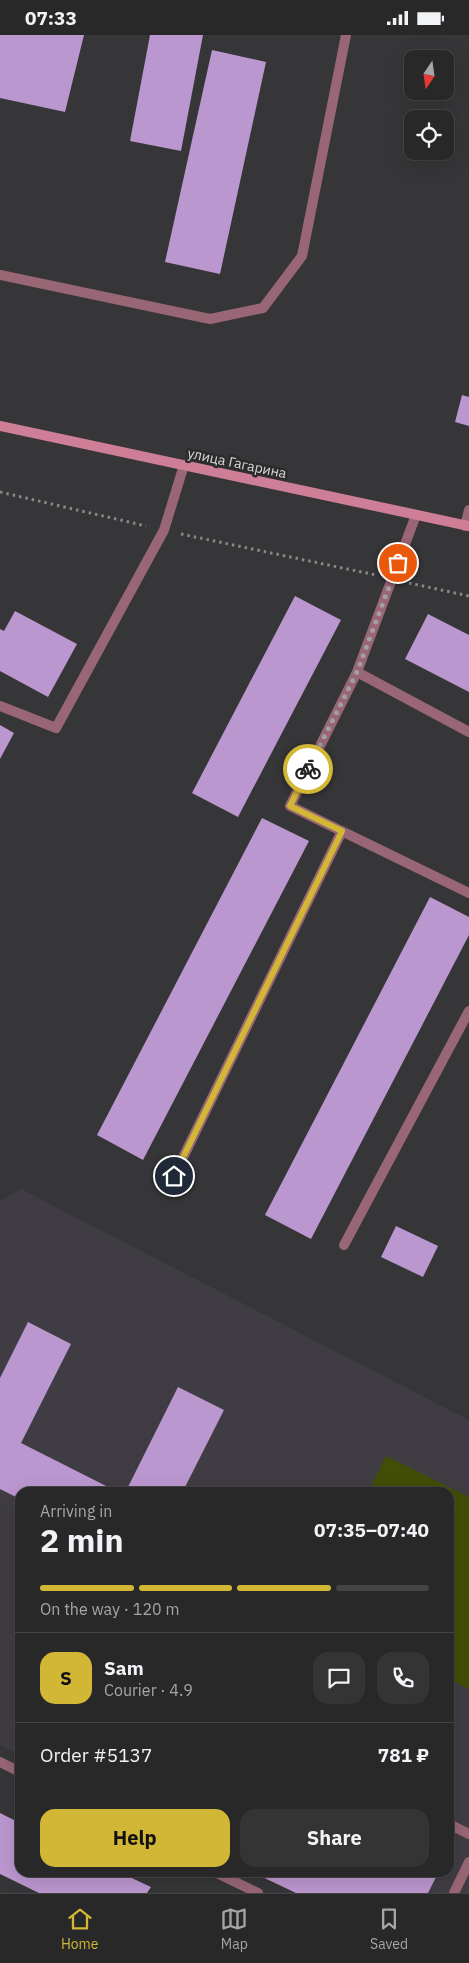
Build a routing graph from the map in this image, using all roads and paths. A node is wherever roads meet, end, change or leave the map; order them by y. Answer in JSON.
{"nodes":[{"id":1,"x":346,"y":35,"type":"edge"},
{"id":2,"x":0,"y":275,"type":"edge"},
{"id":3,"x":0,"y":425,"type":"edge"},
{"id":4,"x":184,"y":465,"type":"junction"},
{"id":5,"x":0,"y":492,"type":"edge"},
{"id":6,"x":469,"y":510,"type":"edge"},
{"id":7,"x":416,"y":515,"type":"junction"},
{"id":8,"x":467,"y":526,"type":"edge"},
{"id":9,"x":164,"y":530,"type":"junction"},
{"id":10,"x":392,"y":579,"type":"junction"},
{"id":11,"x":469,"y":596,"type":"edge"},
{"id":12,"x":357,"y":672,"type":"junction"},
{"id":13,"x":0,"y":706,"type":"edge"},
{"id":14,"x":469,"y":732,"type":"edge"},
{"id":15,"x":342,"y":831,"type":"junction"},
{"id":16,"x":469,"y":893,"type":"edge"},
{"id":17,"x":469,"y":1011,"type":"edge"},
{"id":18,"x":174,"y":1176,"type":"dead end"},
{"id":19,"x":344,"y":1245,"type":"dead end"},
{"id":20,"x":0,"y":1762,"type":"edge"},
{"id":21,"x":15,"y":1770,"type":"edge"},
{"id":22,"x":454,"y":1826,"type":"edge"},
{"id":23,"x":469,"y":1834,"type":"edge"},
{"id":24,"x":469,"y":1862,"type":"edge"},
{"id":25,"x":225,"y":1877,"type":"edge"},
{"id":26,"x":258,"y":1893,"type":"edge"},
{"id":27,"x":454,"y":1893,"type":"edge"}],
"edges":[{"from":1,"to":2,"type":"lane"},
{"from":3,"to":4,"type":"street","name":"улица Гагарина"},
{"from":4,"to":7,"type":"street","name":"улица Гагарина"},
{"from":4,"to":9,"type":"lane"},
{"from":5,"to":9,"type":"path"},
{"from":6,"to":8,"type":"lane"},
{"from":7,"to":8,"type":"street","name":"улица Гагарина"},
{"from":7,"to":10,"type":"lane"},
{"from":9,"to":10,"type":"path"},
{"from":9,"to":13,"type":"lane"},
{"from":10,"to":11,"type":"path"},
{"from":10,"to":12,"type":"lane"},
{"from":12,"to":14,"type":"lane"},
{"from":12,"to":15,"type":"lane"},
{"from":15,"to":16,"type":"lane"},
{"from":15,"to":18,"type":"lane"},
{"from":17,"to":19,"type":"lane"},
{"from":20,"to":21,"type":"lane"},
{"from":22,"to":23,"type":"lane"},
{"from":24,"to":27,"type":"lane"},
{"from":25,"to":26,"type":"lane"}]}
